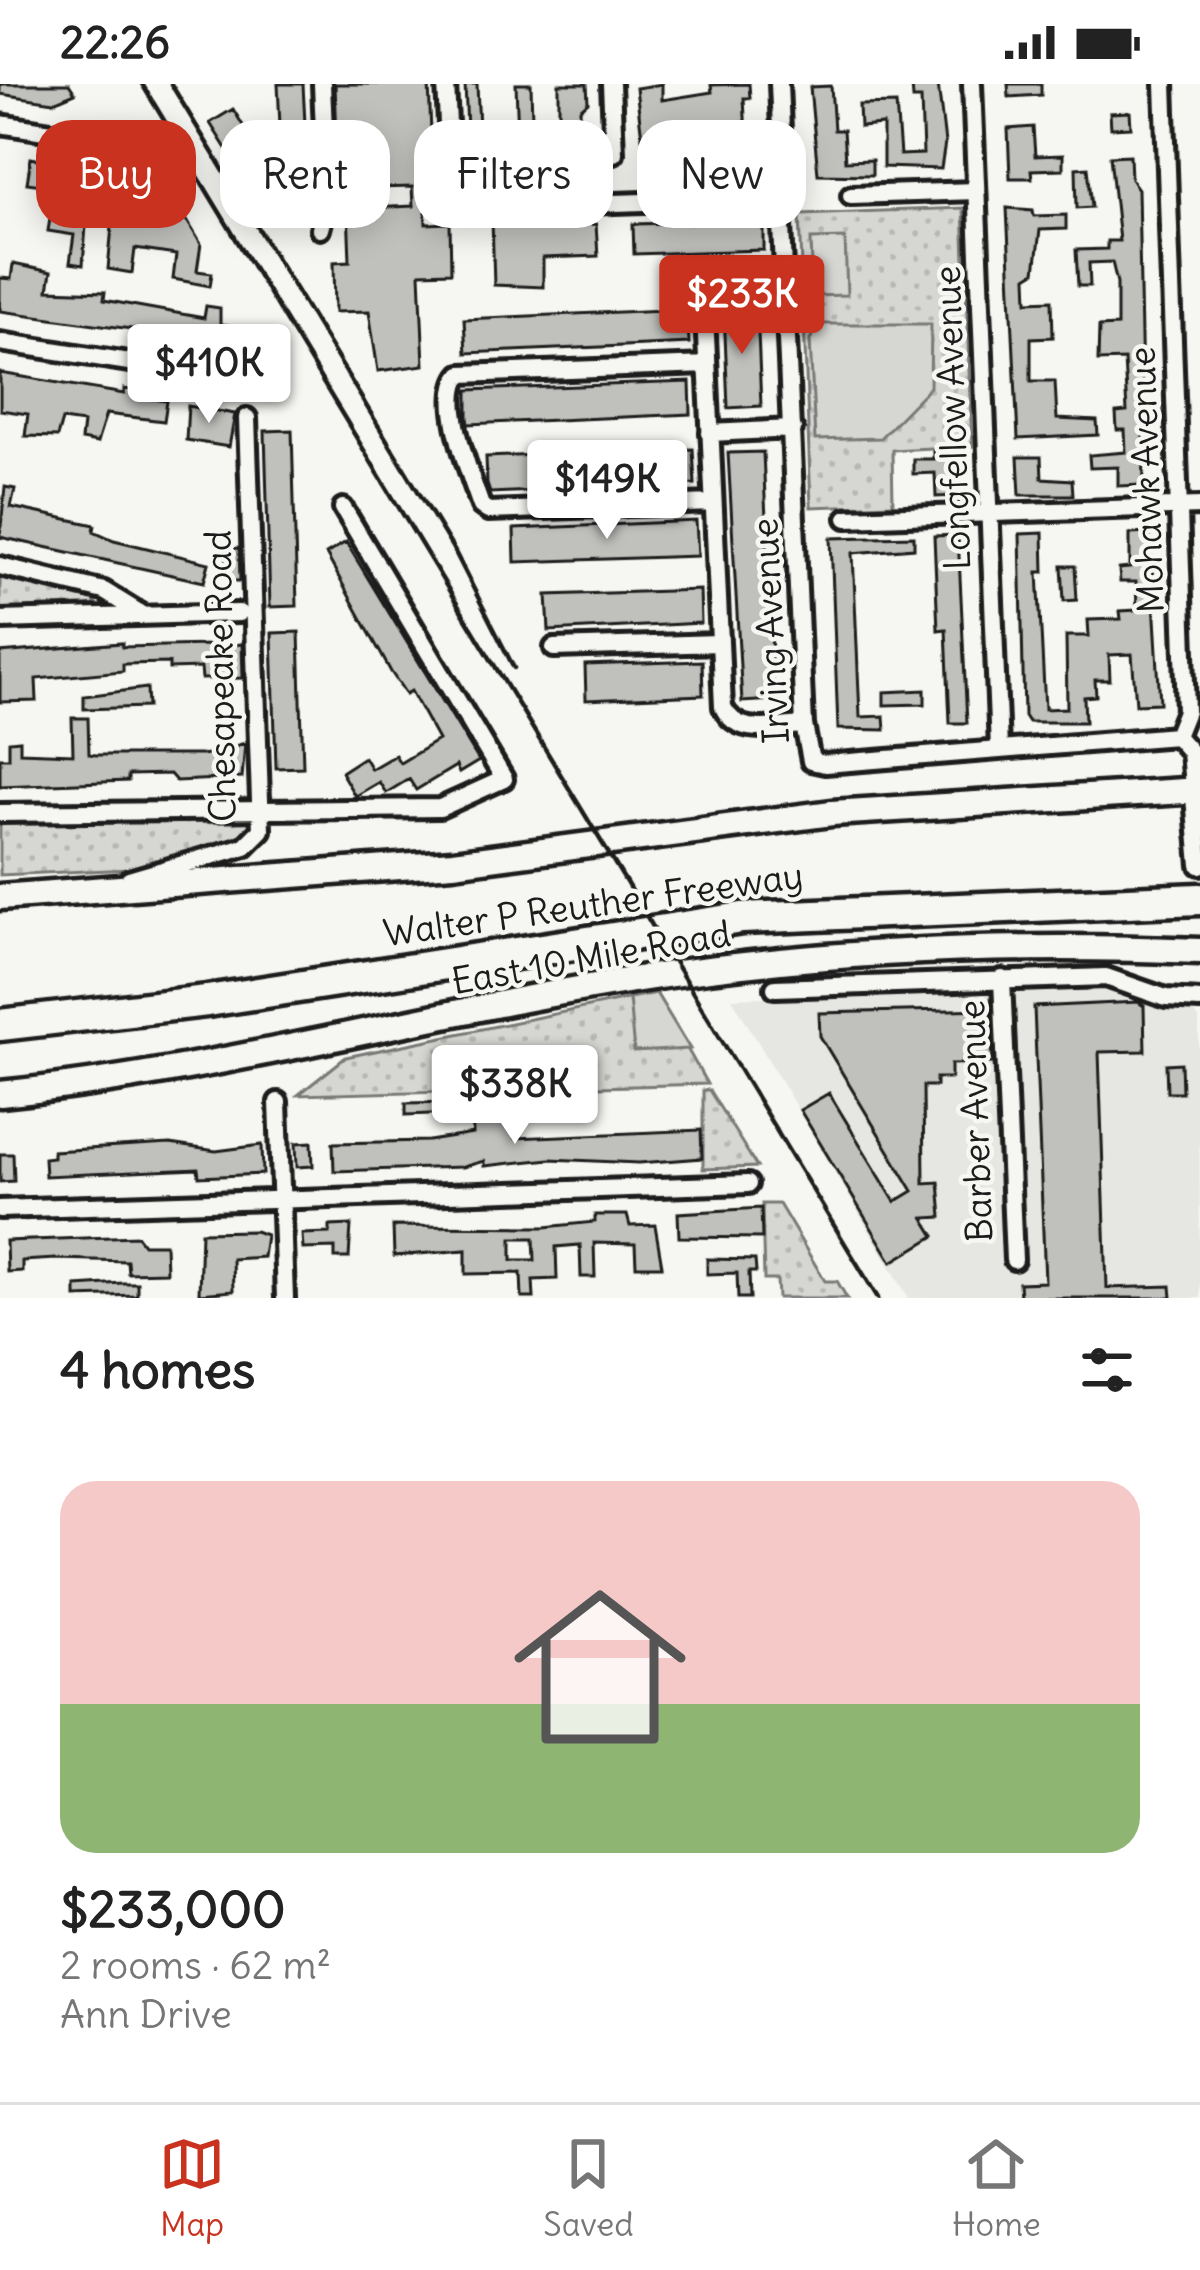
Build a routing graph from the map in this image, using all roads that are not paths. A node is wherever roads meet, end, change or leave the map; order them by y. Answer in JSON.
{"nodes":[{"id":1,"x":322,"y":84,"type":"edge"},
{"id":2,"x":446,"y":84,"type":"edge"},
{"id":3,"x":611,"y":84,"type":"edge"},
{"id":4,"x":779,"y":84,"type":"edge"},
{"id":5,"x":972,"y":84,"type":"edge"},
{"id":6,"x":1164,"y":84,"type":"edge"},
{"id":7,"x":781,"y":120,"type":"edge"},
{"id":8,"x":0,"y":124,"type":"edge"},
{"id":9,"x":36,"y":130,"type":"edge"},
{"id":10,"x":614,"y":153,"type":"dead end"},
{"id":11,"x":976,"y":191,"type":"junction"},
{"id":12,"x":851,"y":195,"type":"dead end"},
{"id":13,"x":320,"y":229,"type":"dead end"},
{"id":14,"x":705,"y":314,"type":"dead end"},
{"id":15,"x":0,"y":342,"type":"edge"},
{"id":16,"x":707,"y":365,"type":"junction"},
{"id":17,"x":245,"y":380,"type":"dead end"},
{"id":18,"x":247,"y":418,"type":"dead end"},
{"id":19,"x":793,"y":430,"type":"junction"},
{"id":20,"x":710,"y":433,"type":"junction"},
{"id":21,"x":713,"y":503,"type":"junction"},
{"id":22,"x":1200,"y":506,"type":"edge"},
{"id":23,"x":1179,"y":507,"type":"junction"},
{"id":24,"x":343,"y":508,"type":"dead end"},
{"id":25,"x":988,"y":514,"type":"junction"},
{"id":26,"x":847,"y":518,"type":"dead end"},
{"id":27,"x":0,"y":566,"type":"edge"},
{"id":28,"x":239,"y":613,"type":"dead end"},
{"id":29,"x":143,"y":615,"type":"junction"},
{"id":30,"x":0,"y":620,"type":"edge"},
{"id":31,"x":719,"y":643,"type":"junction"},
{"id":32,"x":554,"y":648,"type":"dead end"},
{"id":33,"x":804,"y":725,"type":"junction"},
{"id":34,"x":1177,"y":736,"type":"junction"},
{"id":35,"x":999,"y":749,"type":"junction"},
{"id":36,"x":1197,"y":790,"type":"edge"},
{"id":37,"x":263,"y":809,"type":"junction"},
{"id":38,"x":0,"y":814,"type":"edge"},
{"id":39,"x":1200,"y":866,"type":"edge"},
{"id":40,"x":98,"y":889,"type":"junction"},
{"id":41,"x":0,"y":897,"type":"edge"},
{"id":42,"x":1200,"y":899,"type":"edge"},
{"id":43,"x":1200,"y":951,"type":"edge"},
{"id":44,"x":1002,"y":980,"type":"junction"},
{"id":45,"x":776,"y":988,"type":"dead end"},
{"id":46,"x":1200,"y":1000,"type":"edge"},
{"id":47,"x":0,"y":1025,"type":"edge"},
{"id":48,"x":0,"y":1094,"type":"edge"},
{"id":49,"x":278,"y":1102,"type":"dead end"},
{"id":50,"x":748,"y":1184,"type":"dead end"},
{"id":51,"x":281,"y":1198,"type":"junction"},
{"id":52,"x":0,"y":1209,"type":"edge"},
{"id":53,"x":1014,"y":1260,"type":"dead end"},
{"id":54,"x":285,"y":1298,"type":"edge"}],
"edges":[{"from":1,"to":13,"type":"street"},
{"from":2,"to":19,"type":"street","name":"Irving Avenue"},
{"from":3,"to":10,"type":"street"},
{"from":4,"to":7,"type":"street"},
{"from":5,"to":11,"type":"street","name":"Longfellow Avenue"},
{"from":6,"to":23,"type":"street","name":"Mohawk Avenue"},
{"from":8,"to":9,"type":"street"},
{"from":11,"to":12,"type":"street"},
{"from":11,"to":25,"type":"street","name":"Longfellow Avenue"},
{"from":14,"to":16,"type":"street"},
{"from":15,"to":17,"type":"street"},
{"from":16,"to":20,"type":"street"},
{"from":16,"to":21,"type":"street"},
{"from":18,"to":37,"type":"street","name":"Chesapeake Road"},
{"from":19,"to":20,"type":"street"},
{"from":19,"to":33,"type":"street","name":"Irving Avenue"},
{"from":20,"to":21,"type":"street"},
{"from":21,"to":31,"type":"street"},
{"from":22,"to":23,"type":"street"},
{"from":23,"to":25,"type":"street"},
{"from":23,"to":34,"type":"street","name":"Mohawk Avenue"},
{"from":24,"to":37,"type":"street"},
{"from":25,"to":26,"type":"street"},
{"from":25,"to":35,"type":"street","name":"Longfellow Avenue"},
{"from":27,"to":29,"type":"street"},
{"from":28,"to":29,"type":"street"},
{"from":29,"to":30,"type":"street"},
{"from":31,"to":32,"type":"street"},
{"from":31,"to":33,"type":"street"},
{"from":33,"to":35,"type":"street","name":"Irving Avenue"},
{"from":34,"to":35,"type":"street","name":"Irving Avenue"},
{"from":34,"to":36,"type":"street","name":"Mohawk Avenue"},
{"from":36,"to":39,"type":"street","name":"Mohawk Avenue"},
{"from":36,"to":40,"type":"main road"},
{"from":37,"to":38,"type":"street"},
{"from":37,"to":40,"type":"street","name":"Chesapeake Road"},
{"from":40,"to":41,"type":"main road"},
{"from":42,"to":47,"type":"highway","name":"Walter P Reuther Freeway"},
{"from":43,"to":48,"type":"main road","name":"East 10 Mile Road"},
{"from":44,"to":45,"type":"street"},
{"from":44,"to":46,"type":"street"},
{"from":44,"to":53,"type":"street","name":"Barber Avenue"},
{"from":49,"to":51,"type":"street"},
{"from":50,"to":51,"type":"street"},
{"from":51,"to":52,"type":"street"},
{"from":51,"to":54,"type":"street"}]}
